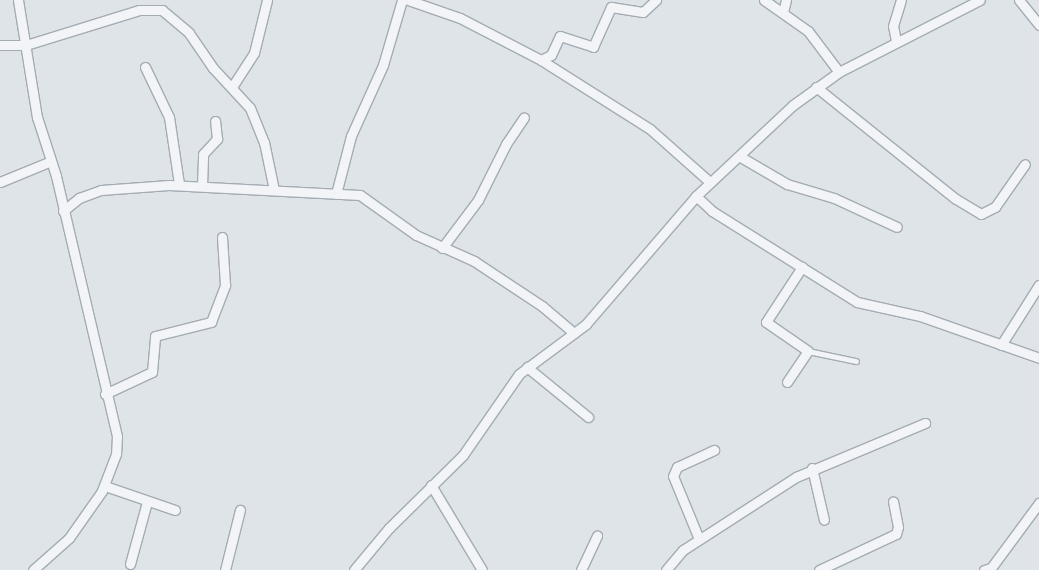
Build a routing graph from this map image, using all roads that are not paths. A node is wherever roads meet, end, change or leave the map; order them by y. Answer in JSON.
{"nodes":[{"id":1,"x":18,"y":0,"type":"edge"},
{"id":2,"x":267,"y":0,"type":"edge"},
{"id":3,"x":402,"y":0,"type":"edge"},
{"id":4,"x":408,"y":0,"type":"edge"},
{"id":5,"x":656,"y":0,"type":"edge"},
{"id":6,"x":764,"y":0,"type":"edge"},
{"id":7,"x":786,"y":0,"type":"edge"},
{"id":8,"x":901,"y":0,"type":"edge"},
{"id":9,"x":980,"y":0,"type":"edge"},
{"id":10,"x":1019,"y":0,"type":"edge"},
{"id":11,"x":783,"y":12,"type":"junction"},
{"id":12,"x":1039,"y":25,"type":"edge"},
{"id":13,"x":896,"y":41,"type":"junction"},
{"id":14,"x":0,"y":45,"type":"edge"},
{"id":15,"x":26,"y":45,"type":"junction"},
{"id":16,"x":540,"y":60,"type":"junction"},
{"id":17,"x":146,"y":66,"type":"dead end"},
{"id":18,"x":839,"y":72,"type":"junction"},
{"id":19,"x":232,"y":87,"type":"junction"},
{"id":20,"x":816,"y":87,"type":"junction"},
{"id":21,"x":524,"y":117,"type":"dead end"},
{"id":22,"x":215,"y":121,"type":"dead end"},
{"id":23,"x":739,"y":156,"type":"junction"},
{"id":24,"x":51,"y":161,"type":"junction"},
{"id":25,"x":1025,"y":164,"type":"dead end"},
{"id":26,"x":0,"y":182,"type":"edge"},
{"id":27,"x":710,"y":182,"type":"junction"},
{"id":28,"x":179,"y":184,"type":"junction"},
{"id":29,"x":202,"y":186,"type":"junction"},
{"id":30,"x":274,"y":190,"type":"junction"},
{"id":31,"x":336,"y":194,"type":"junction"},
{"id":32,"x":696,"y":196,"type":"junction"},
{"id":33,"x":63,"y":211,"type":"junction"},
{"id":34,"x":897,"y":228,"type":"dead end"},
{"id":35,"x":222,"y":237,"type":"dead end"},
{"id":36,"x":442,"y":248,"type":"junction"},
{"id":37,"x":802,"y":267,"type":"junction"},
{"id":38,"x":1039,"y":285,"type":"edge"},
{"id":39,"x":574,"y":334,"type":"junction"},
{"id":40,"x":1001,"y":345,"type":"junction"},
{"id":41,"x":808,"y":351,"type":"junction"},
{"id":42,"x":1039,"y":358,"type":"edge"},
{"id":43,"x":856,"y":361,"type":"dead end"},
{"id":44,"x":527,"y":367,"type":"junction"},
{"id":45,"x":787,"y":382,"type":"dead end"},
{"id":46,"x":105,"y":394,"type":"junction"},
{"id":47,"x":588,"y":417,"type":"dead end"},
{"id":48,"x":925,"y":423,"type":"dead end"},
{"id":49,"x":714,"y":450,"type":"dead end"},
{"id":50,"x":812,"y":468,"type":"junction"},
{"id":51,"x":431,"y":485,"type":"junction"},
{"id":52,"x":105,"y":486,"type":"junction"},
{"id":53,"x":893,"y":501,"type":"dead end"},
{"id":54,"x":146,"y":502,"type":"junction"},
{"id":55,"x":1039,"y":503,"type":"edge"},
{"id":56,"x":174,"y":510,"type":"dead end"},
{"id":57,"x":240,"y":510,"type":"dead end"},
{"id":58,"x":824,"y":520,"type":"dead end"},
{"id":59,"x":597,"y":535,"type":"dead end"},
{"id":60,"x":699,"y":539,"type":"junction"},
{"id":61,"x":130,"y":564,"type":"dead end"},
{"id":62,"x":33,"y":570,"type":"edge"},
{"id":63,"x":225,"y":570,"type":"edge"},
{"id":64,"x":354,"y":570,"type":"edge"},
{"id":65,"x":482,"y":570,"type":"edge"},
{"id":66,"x":581,"y":570,"type":"edge"},
{"id":67,"x":666,"y":570,"type":"edge"},
{"id":68,"x":819,"y":570,"type":"edge"},
{"id":69,"x":984,"y":570,"type":"edge"}],
"edges":[{"from":1,"to":15,"type":"street"},
{"from":2,"to":19,"type":"street"},
{"from":3,"to":31,"type":"street"},
{"from":4,"to":16,"type":"street"},
{"from":5,"to":16,"type":"street"},
{"from":6,"to":11,"type":"street"},
{"from":7,"to":11,"type":"street"},
{"from":8,"to":13,"type":"street"},
{"from":9,"to":13,"type":"street"},
{"from":10,"to":12,"type":"street"},
{"from":11,"to":18,"type":"street"},
{"from":13,"to":18,"type":"street"},
{"from":14,"to":15,"type":"street"},
{"from":15,"to":19,"type":"street"},
{"from":15,"to":24,"type":"street"},
{"from":16,"to":27,"type":"street"},
{"from":17,"to":28,"type":"street"},
{"from":18,"to":20,"type":"street"},
{"from":19,"to":30,"type":"street"},
{"from":20,"to":23,"type":"street"},
{"from":20,"to":25,"type":"street"},
{"from":21,"to":36,"type":"street"},
{"from":22,"to":29,"type":"street"},
{"from":23,"to":27,"type":"street"},
{"from":23,"to":34,"type":"street"},
{"from":24,"to":26,"type":"street"},
{"from":24,"to":33,"type":"street"},
{"from":27,"to":32,"type":"street"},
{"from":28,"to":29,"type":"street"},
{"from":28,"to":33,"type":"street"},
{"from":29,"to":30,"type":"street"},
{"from":30,"to":31,"type":"street"},
{"from":31,"to":36,"type":"street"},
{"from":32,"to":37,"type":"street"},
{"from":32,"to":39,"type":"street"},
{"from":33,"to":46,"type":"street"},
{"from":35,"to":46,"type":"street"},
{"from":36,"to":39,"type":"street"},
{"from":37,"to":40,"type":"street"},
{"from":37,"to":41,"type":"street"},
{"from":38,"to":40,"type":"street"},
{"from":39,"to":44,"type":"street"},
{"from":40,"to":42,"type":"street"},
{"from":41,"to":43,"type":"lane"},
{"from":41,"to":45,"type":"street"},
{"from":44,"to":47,"type":"street"},
{"from":44,"to":51,"type":"street"},
{"from":46,"to":52,"type":"street"},
{"from":48,"to":50,"type":"street"},
{"from":49,"to":60,"type":"street"},
{"from":50,"to":58,"type":"street"},
{"from":50,"to":60,"type":"street"},
{"from":51,"to":64,"type":"street"},
{"from":51,"to":65,"type":"street"},
{"from":52,"to":54,"type":"street"},
{"from":52,"to":62,"type":"street"},
{"from":53,"to":68,"type":"street"},
{"from":54,"to":56,"type":"street"},
{"from":54,"to":61,"type":"street"},
{"from":55,"to":69,"type":"street"},
{"from":57,"to":63,"type":"street"},
{"from":59,"to":66,"type":"street"},
{"from":60,"to":67,"type":"street"}]}
